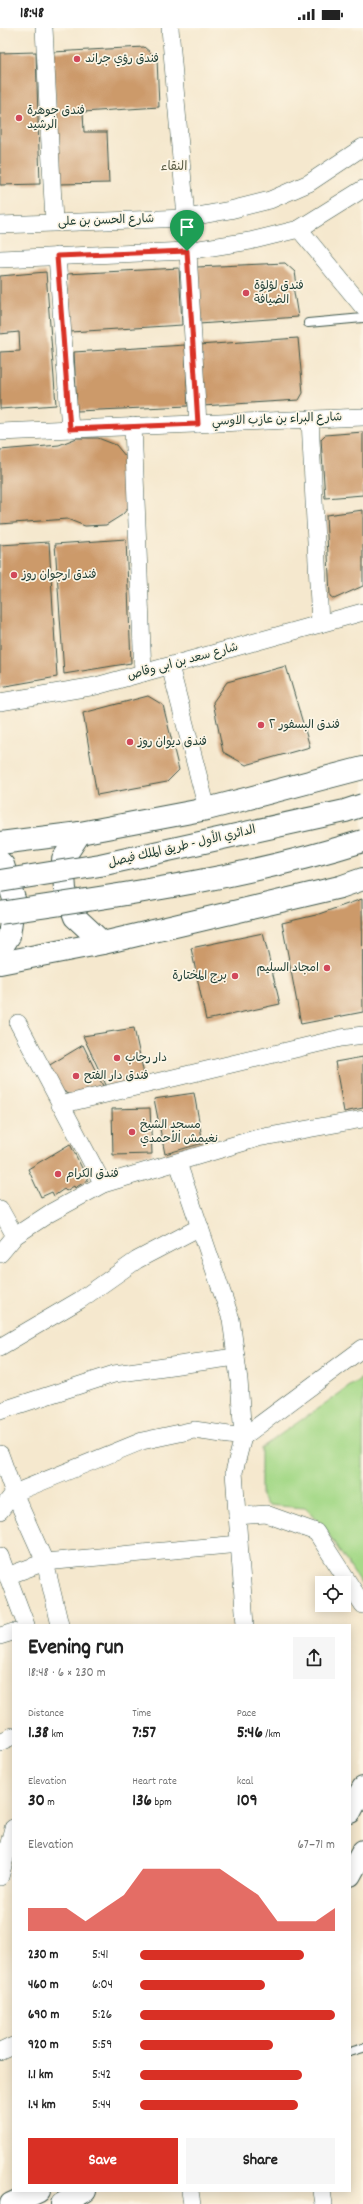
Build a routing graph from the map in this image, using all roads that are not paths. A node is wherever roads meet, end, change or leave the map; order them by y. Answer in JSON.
{"nodes":[{"id":1,"x":44,"y":28,"type":"edge"},
{"id":2,"x":170,"y":28,"type":"edge"},
{"id":3,"x":363,"y":147,"type":"edge"},
{"id":4,"x":363,"y":189,"type":"edge"},
{"id":5,"x":186,"y":218,"type":"junction"},
{"id":6,"x":54,"y":222,"type":"junction"},
{"id":7,"x":0,"y":225,"type":"edge"},
{"id":8,"x":299,"y":230,"type":"junction"},
{"id":9,"x":187,"y":251,"type":"junction"},
{"id":10,"x":57,"y":256,"type":"junction"},
{"id":11,"x":0,"y":259,"type":"edge"},
{"id":12,"x":363,"y":307,"type":"edge"},
{"id":13,"x":363,"y":318,"type":"edge"},
{"id":14,"x":308,"y":323,"type":"dead end"},
{"id":15,"x":363,"y":417,"type":"edge"},
{"id":16,"x":310,"y":419,"type":"junction"},
{"id":17,"x":198,"y":424,"type":"junction"},
{"id":18,"x":133,"y":426,"type":"junction"},
{"id":19,"x":70,"y":429,"type":"junction"},
{"id":20,"x":0,"y":432,"type":"edge"},
{"id":21,"x":363,"y":612,"type":"edge"},
{"id":22,"x":320,"y":624,"type":"junction"},
{"id":23,"x":170,"y":666,"type":"junction"},
{"id":24,"x":143,"y":673,"type":"junction"},
{"id":25,"x":0,"y":702,"type":"edge"},
{"id":26,"x":363,"y":768,"type":"edge"},
{"id":27,"x":363,"y":804,"type":"edge"},
{"id":28,"x":207,"y":809,"type":"junction"},
{"id":29,"x":80,"y":833,"type":"junction"},
{"id":30,"x":363,"y":841,"type":"edge"},
{"id":31,"x":0,"y":843,"type":"edge"},
{"id":32,"x":0,"y":862,"type":"edge"},
{"id":33,"x":363,"y":879,"type":"edge"},
{"id":34,"x":0,"y":881,"type":"edge"},
{"id":35,"x":0,"y":913,"type":"edge"},
{"id":36,"x":103,"y":943,"type":"junction"},
{"id":37,"x":0,"y":950,"type":"edge"},
{"id":38,"x":0,"y":964,"type":"edge"},
{"id":39,"x":18,"y":1023,"type":"dead end"},
{"id":40,"x":363,"y":1035,"type":"edge"},
{"id":41,"x":60,"y":1105,"type":"junction"},
{"id":42,"x":363,"y":1119,"type":"edge"},
{"id":43,"x":178,"y":1163,"type":"junction"},
{"id":44,"x":103,"y":1184,"type":"junction"},
{"id":45,"x":0,"y":1209,"type":"edge"},
{"id":46,"x":200,"y":1226,"type":"junction"},
{"id":47,"x":15,"y":1236,"type":"junction"},
{"id":48,"x":0,"y":1254,"type":"edge"},
{"id":49,"x":0,"y":1347,"type":"edge"},
{"id":50,"x":363,"y":1348,"type":"edge"},
{"id":51,"x":236,"y":1357,"type":"junction"},
{"id":52,"x":0,"y":1411,"type":"edge"},
{"id":53,"x":243,"y":1437,"type":"junction"},
{"id":54,"x":0,"y":1454,"type":"edge"},
{"id":55,"x":14,"y":1493,"type":"junction"},
{"id":56,"x":0,"y":1510,"type":"edge"},
{"id":57,"x":237,"y":1516,"type":"junction"},
{"id":58,"x":239,"y":1544,"type":"junction"},
{"id":59,"x":0,"y":1556,"type":"edge"},
{"id":60,"x":45,"y":1562,"type":"junction"},
{"id":61,"x":7,"y":1576,"type":"junction"},
{"id":62,"x":363,"y":1605,"type":"edge"},
{"id":63,"x":26,"y":1624,"type":"edge"},
{"id":64,"x":60,"y":1624,"type":"edge"},
{"id":65,"x":245,"y":1624,"type":"edge"},
{"id":66,"x":12,"y":1632,"type":"edge"},
{"id":67,"x":0,"y":1636,"type":"edge"},
{"id":68,"x":12,"y":1736,"type":"edge"},
{"id":69,"x":0,"y":1742,"type":"edge"},
{"id":70,"x":363,"y":1788,"type":"edge"},
{"id":71,"x":351,"y":1810,"type":"edge"},
{"id":72,"x":12,"y":1832,"type":"edge"},
{"id":73,"x":363,"y":1851,"type":"edge"},
{"id":74,"x":351,"y":1873,"type":"edge"},
{"id":75,"x":0,"y":1877,"type":"edge"},
{"id":76,"x":12,"y":2046,"type":"edge"},
{"id":77,"x":363,"y":2048,"type":"edge"},
{"id":78,"x":0,"y":2052,"type":"edge"},
{"id":79,"x":351,"y":2052,"type":"edge"},
{"id":80,"x":37,"y":2192,"type":"edge"},
{"id":81,"x":83,"y":2192,"type":"edge"},
{"id":82,"x":190,"y":2192,"type":"edge"},
{"id":83,"x":322,"y":2192,"type":"edge"},
{"id":84,"x":64,"y":2203,"type":"edge"},
{"id":85,"x":11,"y":2204,"type":"edge"},
{"id":86,"x":192,"y":2204,"type":"edge"},
{"id":87,"x":324,"y":2204,"type":"edge"}],
"edges":[{"from":1,"to":6,"type":"street"},
{"from":2,"to":5,"type":"street"},
{"from":3,"to":5,"type":"street","name":"شارع الحسن بن على"},
{"from":4,"to":8,"type":"street"},
{"from":5,"to":6,"type":"street","name":"شارع الحسن بن على"},
{"from":5,"to":9,"type":"street"},
{"from":6,"to":7,"type":"street","name":"شارع الحسن بن على"},
{"from":8,"to":9,"type":"street"},
{"from":8,"to":12,"type":"street"},
{"from":9,"to":10,"type":"street"},
{"from":9,"to":17,"type":"street"},
{"from":10,"to":11,"type":"street"},
{"from":10,"to":19,"type":"street"},
{"from":13,"to":14,"type":"lane"},
{"from":15,"to":16,"type":"street","name":"شارع البراء بن عازب الاوسي"},
{"from":16,"to":17,"type":"street","name":"شارع البراء بن عازب الاوسي"},
{"from":16,"to":22,"type":"street"},
{"from":17,"to":18,"type":"street","name":"شارع البراء بن عازب الاوسي"},
{"from":18,"to":19,"type":"street","name":"شارع البراء بن عازب الاوسي"},
{"from":18,"to":24,"type":"street"},
{"from":19,"to":20,"type":"street","name":"شارع البراء بن عازب الاوسي"},
{"from":21,"to":22,"type":"street","name":"شارع سعد بن ابى وقاص"},
{"from":22,"to":23,"type":"street","name":"شارع سعد بن ابى وقاص"},
{"from":23,"to":24,"type":"street","name":"شارع سعد بن ابى وقاص"},
{"from":23,"to":28,"type":"street"},
{"from":24,"to":25,"type":"street","name":"شارع سعد بن ابى وقاص"},
{"from":26,"to":28,"type":"main road"},
{"from":27,"to":34,"type":"main road","name":"الدائري الأول - طريق الملك فيصل","bridge":true},
{"from":28,"to":29,"type":"main road"},
{"from":29,"to":31,"type":"main road"},
{"from":29,"to":36,"type":"main road"},
{"from":30,"to":35,"type":"main road","bridge":true},
{"from":32,"to":37,"type":"main road"},
{"from":33,"to":36,"type":"main road"},
{"from":36,"to":38,"type":"main road"},
{"from":39,"to":41,"type":"street"},
{"from":40,"to":41,"type":"street"},
{"from":41,"to":44,"type":"street"},
{"from":42,"to":43,"type":"street"},
{"from":43,"to":44,"type":"street"},
{"from":43,"to":46,"type":"street"},
{"from":44,"to":47,"type":"street"},
{"from":45,"to":47,"type":"street"},
{"from":46,"to":49,"type":"street"},
{"from":46,"to":51,"type":"street"},
{"from":47,"to":48,"type":"street"},
{"from":50,"to":53,"type":"street"},
{"from":51,"to":52,"type":"street"},
{"from":51,"to":53,"type":"street"},
{"from":53,"to":55,"type":"street"},
{"from":53,"to":57,"type":"street"},
{"from":54,"to":55,"type":"street"},
{"from":55,"to":56,"type":"street"},
{"from":55,"to":60,"type":"street"},
{"from":57,"to":58,"type":"street"},
{"from":57,"to":62,"type":"street"},
{"from":58,"to":60,"type":"street"},
{"from":58,"to":65,"type":"street"},
{"from":59,"to":61,"type":"street"},
{"from":60,"to":61,"type":"street"},
{"from":60,"to":64,"type":"street"},
{"from":61,"to":63,"type":"street"},
{"from":66,"to":67,"type":"street"},
{"from":68,"to":69,"type":"street"},
{"from":70,"to":71,"type":"main road"},
{"from":72,"to":75,"type":"street"},
{"from":73,"to":74,"type":"main road"},
{"from":76,"to":78,"type":"street"},
{"from":77,"to":79,"type":"lane"},
{"from":80,"to":85,"type":"main road"},
{"from":81,"to":84,"type":"main road"},
{"from":82,"to":86,"type":"street"},
{"from":83,"to":87,"type":"street"}]}
